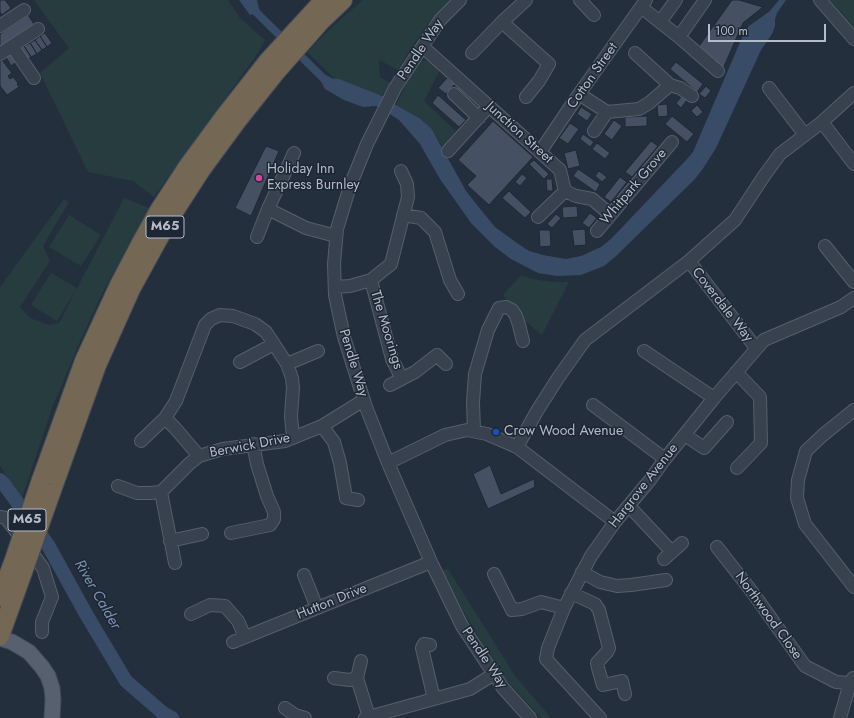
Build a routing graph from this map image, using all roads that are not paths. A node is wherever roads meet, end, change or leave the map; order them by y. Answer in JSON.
{"nodes":[{"id":1,"x":324,"y":0,"type":"edge"},
{"id":2,"x":343,"y":0,"type":"edge"},
{"id":3,"x":460,"y":0,"type":"edge"},
{"id":4,"x":526,"y":0,"type":"edge"},
{"id":5,"x":580,"y":0,"type":"edge"},
{"id":6,"x":676,"y":0,"type":"edge"},
{"id":7,"x":705,"y":0,"type":"edge"},
{"id":8,"x":820,"y":0,"type":"edge"},
{"id":9,"x":643,"y":4,"type":"edge"},
{"id":10,"x":24,"y":10,"type":"dead end"},
{"id":11,"x":594,"y":15,"type":"dead end"},
{"id":12,"x":502,"y":22,"type":"junction"},
{"id":13,"x":660,"y":22,"type":"junction"},
{"id":14,"x":0,"y":26,"type":"edge"},
{"id":15,"x":38,"y":29,"type":"dead end"},
{"id":16,"x":679,"y":37,"type":"junction"},
{"id":17,"x":854,"y":39,"type":"edge"},
{"id":18,"x":12,"y":46,"type":"junction"},
{"id":19,"x":423,"y":47,"type":"junction"},
{"id":20,"x":472,"y":53,"type":"dead end"},
{"id":21,"x":635,"y":53,"type":"dead end"},
{"id":22,"x":0,"y":54,"type":"edge"},
{"id":23,"x":718,"y":70,"type":"dead end"},
{"id":24,"x":34,"y":78,"type":"dead end"},
{"id":25,"x":670,"y":85,"type":"junction"},
{"id":26,"x":769,"y":88,"type":"dead end"},
{"id":27,"x":854,"y":93,"type":"edge"},
{"id":28,"x":454,"y":94,"type":"dead end"},
{"id":29,"x":579,"y":94,"type":"junction"},
{"id":30,"x":692,"y":96,"type":"dead end"},
{"id":31,"x":526,"y":97,"type":"dead end"},
{"id":32,"x":489,"y":106,"type":"junction"},
{"id":33,"x":607,"y":112,"type":"junction"},
{"id":34,"x":478,"y":118,"type":"junction"},
{"id":35,"x":822,"y":122,"type":"junction"},
{"id":36,"x":594,"y":131,"type":"dead end"},
{"id":37,"x":805,"y":135,"type":"junction"},
{"id":38,"x":672,"y":142,"type":"dead end"},
{"id":39,"x":448,"y":151,"type":"dead end"},
{"id":40,"x":540,"y":152,"type":"junction"},
{"id":41,"x":294,"y":153,"type":"dead end"},
{"id":42,"x":854,"y":164,"type":"edge"},
{"id":43,"x":399,"y":169,"type":"dead end"},
{"id":44,"x":565,"y":191,"type":"junction"},
{"id":45,"x":268,"y":209,"type":"junction"},
{"id":46,"x":610,"y":214,"type":"junction"},
{"id":47,"x":403,"y":215,"type":"junction"},
{"id":48,"x":538,"y":218,"type":"dead end"},
{"id":49,"x":597,"y":231,"type":"dead end"},
{"id":50,"x":336,"y":236,"type":"junction"},
{"id":51,"x":257,"y":238,"type":"dead end"},
{"id":52,"x":825,"y":246,"type":"dead end"},
{"id":53,"x":688,"y":261,"type":"junction"},
{"id":54,"x":371,"y":280,"type":"junction"},
{"id":55,"x":854,"y":282,"type":"edge"},
{"id":56,"x":335,"y":287,"type":"junction"},
{"id":57,"x":458,"y":294,"type":"dead end"},
{"id":58,"x":854,"y":298,"type":"edge"},
{"id":59,"x":523,"y":341,"type":"dead end"},
{"id":60,"x":274,"y":344,"type":"junction"},
{"id":61,"x":756,"y":348,"type":"junction"},
{"id":62,"x":318,"y":351,"type":"dead end"},
{"id":63,"x":644,"y":351,"type":"dead end"},
{"id":64,"x":240,"y":362,"type":"dead end"},
{"id":65,"x":287,"y":364,"type":"junction"},
{"id":66,"x":446,"y":364,"type":"dead end"},
{"id":67,"x":736,"y":372,"type":"junction"},
{"id":68,"x":402,"y":379,"type":"junction"},
{"id":69,"x":390,"y":386,"type":"dead end"},
{"id":70,"x":714,"y":398,"type":"junction"},
{"id":71,"x":364,"y":400,"type":"junction"},
{"id":72,"x":592,"y":405,"type":"dead end"},
{"id":73,"x":854,"y":410,"type":"edge"},
{"id":74,"x":165,"y":418,"type":"junction"},
{"id":75,"x":727,"y":422,"type":"dead end"},
{"id":76,"x":322,"y":426,"type":"junction"},
{"id":77,"x":474,"y":431,"type":"junction"},
{"id":78,"x":685,"y":435,"type":"junction"},
{"id":79,"x":293,"y":438,"type":"junction"},
{"id":80,"x":141,"y":441,"type":"dead end"},
{"id":81,"x":253,"y":444,"type":"junction"},
{"id":82,"x":517,"y":447,"type":"junction"},
{"id":83,"x":199,"y":456,"type":"junction"},
{"id":84,"x":665,"y":459,"type":"junction"},
{"id":85,"x":388,"y":463,"type":"junction"},
{"id":86,"x":737,"y":468,"type":"dead end"},
{"id":87,"x":46,"y":486,"type":"junction"},
{"id":88,"x":118,"y":486,"type":"dead end"},
{"id":89,"x":161,"y":492,"type":"junction"},
{"id":90,"x":358,"y":500,"type":"dead end"},
{"id":91,"x":629,"y":506,"type":"junction"},
{"id":92,"x":0,"y":517,"type":"edge"},
{"id":93,"x":615,"y":522,"type":"junction"},
{"id":94,"x":231,"y":533,"type":"dead end"},
{"id":95,"x":202,"y":534,"type":"dead end"},
{"id":96,"x":170,"y":541,"type":"junction"},
{"id":97,"x":682,"y":543,"type":"dead end"},
{"id":98,"x":717,"y":547,"type":"dead end"},
{"id":99,"x":431,"y":562,"type":"junction"},
{"id":100,"x":175,"y":563,"type":"dead end"},
{"id":101,"x":18,"y":566,"type":"junction"},
{"id":102,"x":582,"y":572,"type":"junction"},
{"id":103,"x":494,"y":574,"type":"dead end"},
{"id":104,"x":304,"y":575,"type":"dead end"},
{"id":105,"x":666,"y":580,"type":"dead end"},
{"id":106,"x":854,"y":587,"type":"edge"},
{"id":107,"x":571,"y":593,"type":"junction"},
{"id":108,"x":0,"y":597,"type":"edge"},
{"id":109,"x":318,"y":608,"type":"junction"},
{"id":110,"x":564,"y":608,"type":"junction"},
{"id":111,"x":191,"y":614,"type":"dead end"},
{"id":112,"x":42,"y":632,"type":"dead end"},
{"id":113,"x":1,"y":634,"type":"edge"},
{"id":114,"x":245,"y":637,"type":"junction"},
{"id":115,"x":233,"y":642,"type":"dead end"},
{"id":116,"x":430,"y":645,"type":"dead end"},
{"id":117,"x":361,"y":661,"type":"dead end"},
{"id":118,"x":494,"y":674,"type":"junction"},
{"id":119,"x":334,"y":678,"type":"dead end"},
{"id":120,"x":357,"y":678,"type":"junction"},
{"id":121,"x":852,"y":680,"type":"edge"},
{"id":122,"x":625,"y":694,"type":"dead end"},
{"id":123,"x":434,"y":699,"type":"junction"},
{"id":124,"x":285,"y":708,"type":"dead end"},
{"id":125,"x":52,"y":718,"type":"edge"},
{"id":126,"x":305,"y":718,"type":"edge"},
{"id":127,"x":367,"y":718,"type":"edge"},
{"id":128,"x":530,"y":718,"type":"edge"},
{"id":129,"x":600,"y":718,"type":"edge"},
{"id":130,"x":840,"y":718,"type":"edge"}],
"edges":[{"from":1,"to":87,"type":"highway","number":"M65"},
{"from":2,"to":87,"type":"highway","number":"M65"},
{"from":3,"to":19,"type":"street","name":"Pendle Way"},
{"from":4,"to":12,"type":"street"},
{"from":5,"to":11,"type":"street"},
{"from":6,"to":13,"type":"street"},
{"from":7,"to":16,"type":"street"},
{"from":8,"to":17,"type":"street"},
{"from":9,"to":13,"type":"street"},
{"from":9,"to":29,"type":"street","name":"Cotton Street"},
{"from":10,"to":14,"type":"street"},
{"from":12,"to":20,"type":"street"},
{"from":12,"to":31,"type":"street"},
{"from":13,"to":16,"type":"street"},
{"from":15,"to":18,"type":"street"},
{"from":16,"to":23,"type":"street"},
{"from":18,"to":22,"type":"street"},
{"from":18,"to":24,"type":"street"},
{"from":19,"to":32,"type":"street","name":"Junction Street"},
{"from":19,"to":50,"type":"street","name":"Pendle Way"},
{"from":21,"to":25,"type":"street"},
{"from":25,"to":30,"type":"street"},
{"from":25,"to":33,"type":"street"},
{"from":26,"to":37,"type":"street"},
{"from":27,"to":35,"type":"street"},
{"from":28,"to":34,"type":"street"},
{"from":29,"to":33,"type":"street"},
{"from":29,"to":40,"type":"street","name":"Cotton Street"},
{"from":32,"to":34,"type":"street"},
{"from":32,"to":40,"type":"street","name":"Junction Street"},
{"from":33,"to":36,"type":"street"},
{"from":34,"to":39,"type":"street"},
{"from":35,"to":37,"type":"street"},
{"from":35,"to":42,"type":"street"},
{"from":37,"to":53,"type":"street"},
{"from":38,"to":46,"type":"street","name":"Whitpark Grove"},
{"from":40,"to":44,"type":"street","name":"Junction Street"},
{"from":41,"to":45,"type":"street"},
{"from":43,"to":47,"type":"street","name":"The Moorings"},
{"from":44,"to":46,"type":"street"},
{"from":44,"to":48,"type":"street"},
{"from":45,"to":50,"type":"street"},
{"from":45,"to":51,"type":"street"},
{"from":46,"to":49,"type":"street","name":"Whitpark Grove"},
{"from":47,"to":54,"type":"street","name":"The Moorings"},
{"from":47,"to":57,"type":"street"},
{"from":50,"to":56,"type":"street","name":"Pendle Way"},
{"from":52,"to":55,"type":"street"},
{"from":53,"to":61,"type":"street","name":"Coverdale Way"},
{"from":53,"to":82,"type":"street"},
{"from":54,"to":56,"type":"street","name":"The Moorings"},
{"from":54,"to":68,"type":"street","name":"The Moorings"},
{"from":56,"to":71,"type":"street","name":"Pendle Way"},
{"from":58,"to":61,"type":"street","name":"Hargrove Avenue"},
{"from":59,"to":77,"type":"street"},
{"from":60,"to":64,"type":"street"},
{"from":60,"to":65,"type":"street"},
{"from":60,"to":74,"type":"street"},
{"from":61,"to":67,"type":"street","name":"Hargrove Avenue"},
{"from":62,"to":65,"type":"street"},
{"from":63,"to":70,"type":"street"},
{"from":65,"to":79,"type":"street"},
{"from":66,"to":68,"type":"street","name":"The Moorings"},
{"from":67,"to":70,"type":"street","name":"Hargrove Avenue"},
{"from":67,"to":86,"type":"street"},
{"from":68,"to":69,"type":"street","name":"The Moorings"},
{"from":70,"to":78,"type":"street","name":"Hargrove Avenue"},
{"from":71,"to":76,"type":"street","name":"Berwick Drive"},
{"from":71,"to":85,"type":"street","name":"Pendle Way"},
{"from":72,"to":84,"type":"street"},
{"from":73,"to":106,"type":"street"},
{"from":74,"to":80,"type":"street"},
{"from":74,"to":83,"type":"street"},
{"from":75,"to":78,"type":"street"},
{"from":76,"to":79,"type":"street","name":"Berwick Drive"},
{"from":76,"to":90,"type":"street"},
{"from":77,"to":82,"type":"street"},
{"from":77,"to":85,"type":"street"},
{"from":78,"to":84,"type":"street","name":"Hargrove Avenue"},
{"from":79,"to":81,"type":"street","name":"Berwick Drive"},
{"from":81,"to":83,"type":"street","name":"Berwick Drive"},
{"from":81,"to":94,"type":"street"},
{"from":82,"to":93,"type":"street"},
{"from":83,"to":89,"type":"street","name":"Berwick Drive"},
{"from":84,"to":91,"type":"street","name":"Hargrove Avenue"},
{"from":85,"to":99,"type":"street","name":"Pendle Way"},
{"from":87,"to":101,"type":"highway","number":"M65","bridge":true},
{"from":88,"to":89,"type":"street"},
{"from":89,"to":96,"type":"street"},
{"from":91,"to":93,"type":"street","name":"Hargrove Avenue"},
{"from":91,"to":97,"type":"street"},
{"from":92,"to":112,"type":"street"},
{"from":93,"to":102,"type":"street","name":"Hargrove Avenue"},
{"from":95,"to":96,"type":"street"},
{"from":96,"to":100,"type":"street"},
{"from":98,"to":121,"type":"street","name":"Northwood Close"},
{"from":99,"to":109,"type":"street","name":"Hutton Drive"},
{"from":99,"to":118,"type":"street","name":"Pendle Way"},
{"from":101,"to":108,"type":"highway","number":"M65"},
{"from":101,"to":113,"type":"highway","number":"M65"},
{"from":102,"to":105,"type":"street"},
{"from":102,"to":107,"type":"street","name":"Hargrove Avenue"},
{"from":103,"to":110,"type":"street"},
{"from":104,"to":109,"type":"street"},
{"from":107,"to":110,"type":"street","name":"Hargrove Avenue"},
{"from":107,"to":122,"type":"street"},
{"from":109,"to":114,"type":"street","name":"Hutton Drive"},
{"from":110,"to":129,"type":"street","name":"Hargrove Avenue"},
{"from":111,"to":114,"type":"street"},
{"from":113,"to":125,"type":"main road"},
{"from":114,"to":115,"type":"street","name":"Hutton Drive"},
{"from":116,"to":123,"type":"street"},
{"from":117,"to":120,"type":"street"},
{"from":118,"to":123,"type":"street"},
{"from":118,"to":128,"type":"street","name":"Pendle Way"},
{"from":119,"to":120,"type":"street"},
{"from":120,"to":127,"type":"street"},
{"from":121,"to":130,"type":"street"},
{"from":123,"to":127,"type":"street"},
{"from":124,"to":126,"type":"street"}]}
